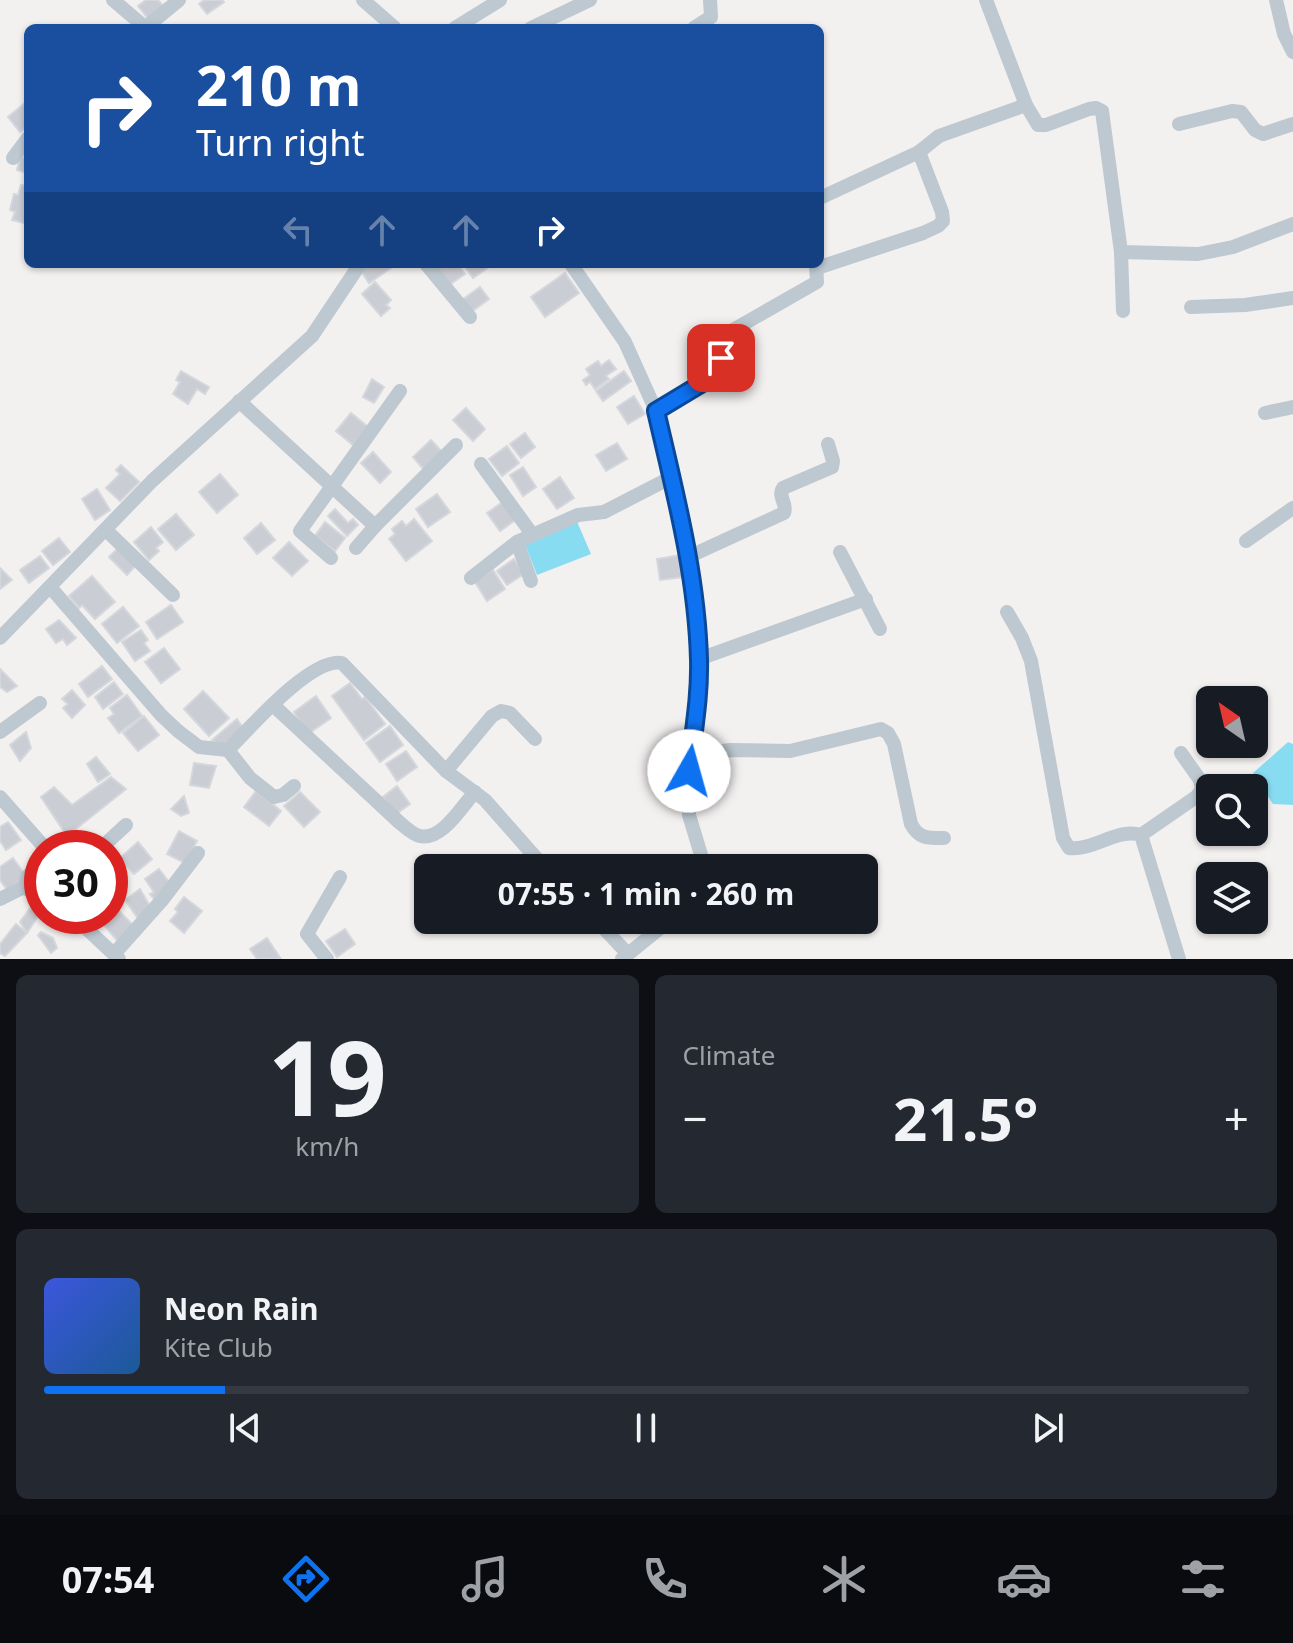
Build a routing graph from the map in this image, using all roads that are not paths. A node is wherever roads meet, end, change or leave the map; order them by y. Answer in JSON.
{"nodes":[{"id":1,"x":113,"y":0,"type":"edge"},
{"id":2,"x":179,"y":0,"type":"edge"},
{"id":3,"x":363,"y":0,"type":"edge"},
{"id":4,"x":500,"y":0,"type":"edge"},
{"id":5,"x":590,"y":0,"type":"edge"},
{"id":6,"x":710,"y":0,"type":"edge"},
{"id":7,"x":986,"y":0,"type":"edge"},
{"id":8,"x":1276,"y":0,"type":"edge"},
{"id":9,"x":141,"y":24,"type":"edge"},
{"id":10,"x":151,"y":24,"type":"edge"},
{"id":11,"x":390,"y":24,"type":"edge"},
{"id":12,"x":461,"y":24,"type":"edge"},
{"id":13,"x":539,"y":24,"type":"edge"},
{"id":14,"x":700,"y":24,"type":"edge"},
{"id":15,"x":1293,"y":52,"type":"edge"},
{"id":16,"x":1026,"y":105,"type":"junction"},
{"id":17,"x":1179,"y":124,"type":"dead end"},
{"id":18,"x":1293,"y":124,"type":"edge"},
{"id":19,"x":24,"y":143,"type":"edge"},
{"id":20,"x":919,"y":152,"type":"junction"},
{"id":21,"x":13,"y":158,"type":"dead end"},
{"id":22,"x":824,"y":196,"type":"edge"},
{"id":23,"x":1293,"y":224,"type":"edge"},
{"id":24,"x":1121,"y":252,"type":"junction"},
{"id":25,"x":824,"y":264,"type":"edge"},
{"id":26,"x":357,"y":268,"type":"edge"},
{"id":27,"x":429,"y":268,"type":"edge"},
{"id":28,"x":574,"y":268,"type":"edge"},
{"id":29,"x":816,"y":268,"type":"edge"},
{"id":30,"x":1293,"y":298,"type":"edge"},
{"id":31,"x":1191,"y":307,"type":"dead end"},
{"id":32,"x":1123,"y":311,"type":"dead end"},
{"id":33,"x":470,"y":317,"type":"dead end"},
{"id":34,"x":400,"y":391,"type":"dead end"},
{"id":35,"x":239,"y":401,"type":"junction"},
{"id":36,"x":1293,"y":407,"type":"edge"},
{"id":37,"x":656,"y":411,"type":"junction"},
{"id":38,"x":1265,"y":413,"type":"dead end"},
{"id":39,"x":828,"y":444,"type":"dead end"},
{"id":40,"x":456,"y":445,"type":"dead end"},
{"id":41,"x":481,"y":464,"type":"dead end"},
{"id":42,"x":672,"y":477,"type":"junction"},
{"id":43,"x":332,"y":488,"type":"junction"},
{"id":44,"x":1293,"y":508,"type":"edge"},
{"id":45,"x":375,"y":526,"type":"junction"},
{"id":46,"x":106,"y":530,"type":"junction"},
{"id":47,"x":532,"y":534,"type":"junction"},
{"id":48,"x":1246,"y":541,"type":"dead end"},
{"id":49,"x":517,"y":542,"type":"junction"},
{"id":50,"x":356,"y":548,"type":"dead end"},
{"id":51,"x":840,"y":552,"type":"dead end"},
{"id":52,"x":688,"y":557,"type":"junction"},
{"id":53,"x":331,"y":558,"type":"dead end"},
{"id":54,"x":471,"y":578,"type":"dead end"},
{"id":55,"x":531,"y":581,"type":"dead end"},
{"id":56,"x":51,"y":588,"type":"junction"},
{"id":57,"x":173,"y":595,"type":"dead end"},
{"id":58,"x":866,"y":599,"type":"junction"},
{"id":59,"x":1007,"y":612,"type":"dead end"},
{"id":60,"x":880,"y":629,"type":"dead end"},
{"id":61,"x":2,"y":632,"type":"edge"},
{"id":62,"x":699,"y":659,"type":"junction"},
{"id":63,"x":40,"y":703,"type":"dead end"},
{"id":64,"x":273,"y":705,"type":"junction"},
{"id":65,"x":0,"y":732,"type":"edge"},
{"id":66,"x":535,"y":739,"type":"dead end"},
{"id":67,"x":228,"y":750,"type":"junction"},
{"id":68,"x":1181,"y":753,"type":"dead end"},
{"id":69,"x":691,"y":755,"type":"junction"},
{"id":70,"x":446,"y":771,"type":"junction"},
{"id":71,"x":294,"y":786,"type":"dead end"},
{"id":72,"x":475,"y":792,"type":"junction"},
{"id":73,"x":0,"y":797,"type":"edge"},
{"id":74,"x":126,"y":825,"type":"dead end"},
{"id":75,"x":32,"y":830,"type":"edge"},
{"id":76,"x":121,"y":830,"type":"edge"},
{"id":77,"x":1141,"y":835,"type":"junction"},
{"id":78,"x":944,"y":838,"type":"dead end"},
{"id":79,"x":198,"y":853,"type":"dead end"},
{"id":80,"x":533,"y":854,"type":"edge"},
{"id":81,"x":701,"y":854,"type":"edge"},
{"id":82,"x":340,"y":877,"type":"dead end"},
{"id":83,"x":24,"y":887,"type":"edge"},
{"id":84,"x":0,"y":899,"type":"edge"},
{"id":85,"x":92,"y":934,"type":"edge"},
{"id":86,"x":607,"y":934,"type":"edge"},
{"id":87,"x":652,"y":934,"type":"edge"},
{"id":88,"x":116,"y":956,"type":"edge"},
{"id":89,"x":624,"y":956,"type":"edge"},
{"id":90,"x":327,"y":959,"type":"edge"},
{"id":91,"x":1179,"y":959,"type":"edge"}],
"edges":[{"from":1,"to":9,"type":"street"},
{"from":2,"to":10,"type":"street"},
{"from":3,"to":11,"type":"street"},
{"from":4,"to":12,"type":"street"},
{"from":5,"to":13,"type":"street"},
{"from":6,"to":14,"type":"street"},
{"from":7,"to":16,"type":"street"},
{"from":8,"to":15,"type":"street"},
{"from":16,"to":20,"type":"street"},
{"from":16,"to":24,"type":"street"},
{"from":17,"to":18,"type":"street"},
{"from":19,"to":21,"type":"street"},
{"from":20,"to":22,"type":"street"},
{"from":20,"to":25,"type":"street"},
{"from":23,"to":24,"type":"street"},
{"from":24,"to":32,"type":"street"},
{"from":26,"to":35,"type":"street"},
{"from":27,"to":33,"type":"street"},
{"from":28,"to":37,"type":"street"},
{"from":29,"to":37,"type":"street"},
{"from":30,"to":31,"type":"street"},
{"from":34,"to":43,"type":"street"},
{"from":35,"to":43,"type":"street"},
{"from":35,"to":46,"type":"street"},
{"from":36,"to":38,"type":"street"},
{"from":37,"to":42,"type":"street"},
{"from":39,"to":52,"type":"street"},
{"from":40,"to":45,"type":"street"},
{"from":41,"to":47,"type":"street"},
{"from":42,"to":47,"type":"street"},
{"from":42,"to":52,"type":"street"},
{"from":43,"to":45,"type":"street"},
{"from":43,"to":53,"type":"street"},
{"from":44,"to":48,"type":"street"},
{"from":45,"to":50,"type":"street"},
{"from":46,"to":56,"type":"street"},
{"from":46,"to":57,"type":"street"},
{"from":47,"to":49,"type":"street"},
{"from":49,"to":54,"type":"street"},
{"from":49,"to":55,"type":"street"},
{"from":51,"to":58,"type":"street"},
{"from":52,"to":62,"type":"street"},
{"from":56,"to":61,"type":"street"},
{"from":56,"to":67,"type":"street"},
{"from":58,"to":60,"type":"street"},
{"from":58,"to":62,"type":"street"},
{"from":59,"to":77,"type":"street"},
{"from":62,"to":69,"type":"street"},
{"from":63,"to":65,"type":"street"},
{"from":64,"to":67,"type":"street"},
{"from":64,"to":70,"type":"street"},
{"from":64,"to":72,"type":"street"},
{"from":66,"to":70,"type":"street"},
{"from":67,"to":71,"type":"street"},
{"from":68,"to":77,"type":"street"},
{"from":69,"to":78,"type":"street"},
{"from":69,"to":81,"type":"street"},
{"from":70,"to":72,"type":"street"},
{"from":72,"to":80,"type":"street"},
{"from":73,"to":75,"type":"street"},
{"from":74,"to":76,"type":"street"},
{"from":77,"to":91,"type":"street"},
{"from":79,"to":88,"type":"street"},
{"from":82,"to":90,"type":"street"},
{"from":83,"to":84,"type":"street"},
{"from":85,"to":88,"type":"street"},
{"from":86,"to":89,"type":"street"},
{"from":87,"to":89,"type":"street"}]}
